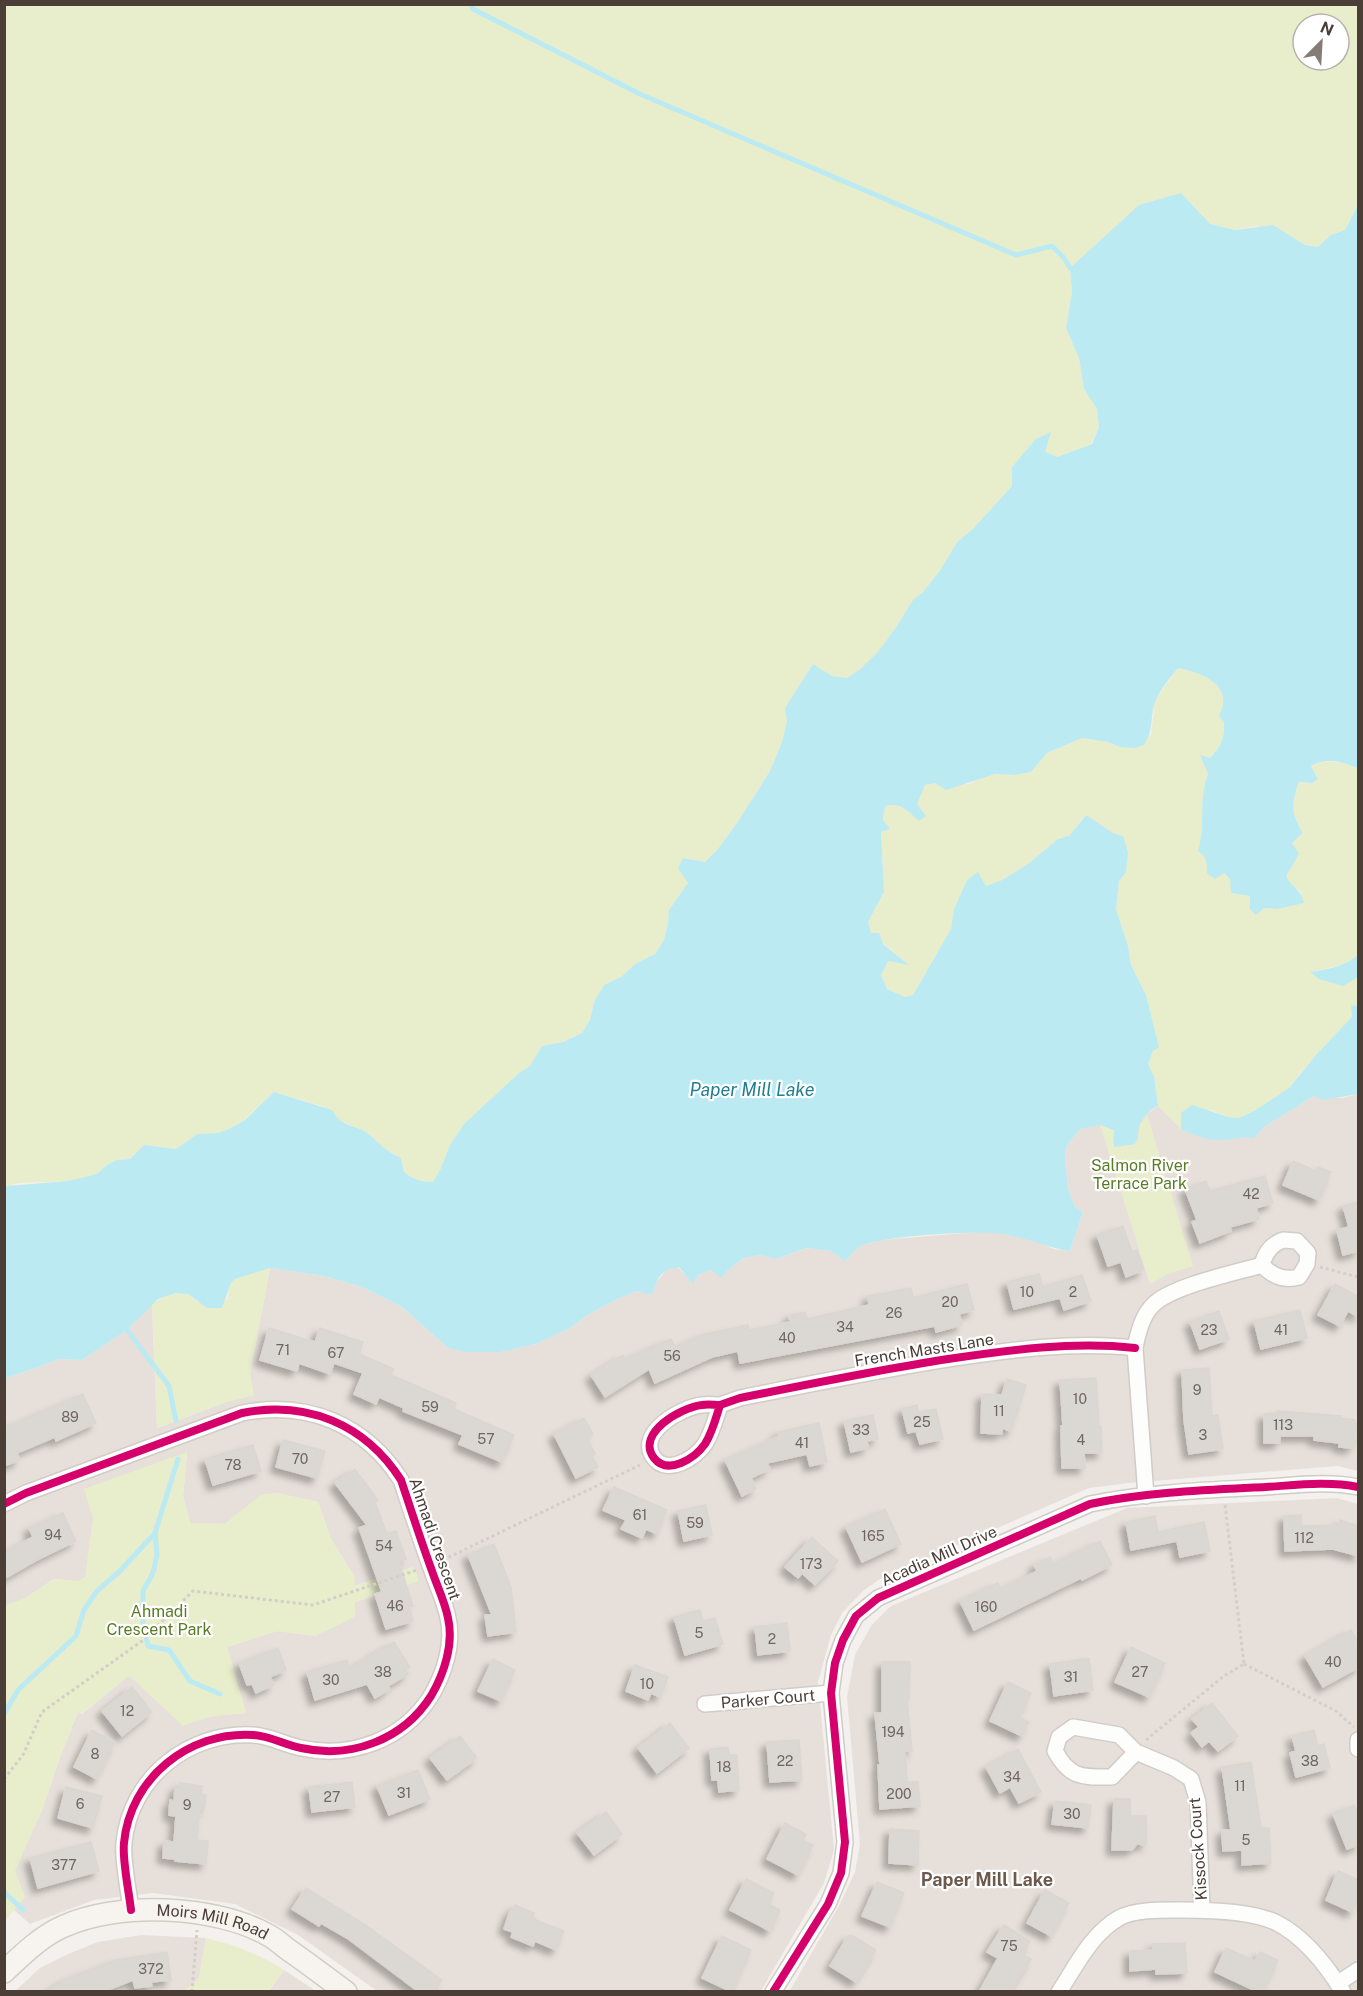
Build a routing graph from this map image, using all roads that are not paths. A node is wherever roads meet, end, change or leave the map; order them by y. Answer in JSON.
{"nodes":[{"id":1,"x":1262,"y":1265,"type":"junction"},
{"id":2,"x":1135,"y":1348,"type":"junction"},
{"id":3,"x":720,"y":1405,"type":"junction"},
{"id":4,"x":1359,"y":1487,"type":"edge"},
{"id":5,"x":1146,"y":1496,"type":"junction"},
{"id":6,"x":4,"y":1504,"type":"edge"},
{"id":7,"x":831,"y":1693,"type":"junction"},
{"id":8,"x":705,"y":1704,"type":"dead end"},
{"id":9,"x":1359,"y":1740,"type":"edge"},
{"id":10,"x":1359,"y":1749,"type":"edge"},
{"id":11,"x":1136,"y":1752,"type":"junction"},
{"id":12,"x":131,"y":1910,"type":"junction"},
{"id":13,"x":1202,"y":1910,"type":"junction"},
{"id":14,"x":1359,"y":1970,"type":"edge"},
{"id":15,"x":4,"y":1972,"type":"edge"},
{"id":16,"x":1340,"y":1987,"type":"edge"},
{"id":17,"x":346,"y":1992,"type":"edge"},
{"id":18,"x":773,"y":1992,"type":"edge"},
{"id":19,"x":1059,"y":1992,"type":"edge"}],
"edges":[{"from":1,"to":1,"type":"street"},
{"from":1,"to":2,"type":"street"},
{"from":2,"to":3,"type":"street","name":"French Masts Lane"},
{"from":2,"to":5,"type":"street"},
{"from":3,"to":3,"type":"street","name":"French Masts Lane"},
{"from":4,"to":5,"type":"street","name":"Acadia Mill Drive"},
{"from":5,"to":7,"type":"street","name":"Acadia Mill Drive"},
{"from":6,"to":12,"type":"street","name":"Ahmadi Crescent"},
{"from":7,"to":8,"type":"street","name":"Parker Court"},
{"from":7,"to":18,"type":"street","name":"Acadia Mill Drive"},
{"from":9,"to":10,"type":"street"},
{"from":11,"to":11,"type":"street","name":"Kissock Court"},
{"from":11,"to":13,"type":"street","name":"Kissock Court"},
{"from":12,"to":15,"type":"street","name":"Moirs Mill Road"},
{"from":12,"to":17,"type":"street","name":"Moirs Mill Road"},
{"from":13,"to":16,"type":"street"},
{"from":13,"to":19,"type":"street"},
{"from":14,"to":16,"type":"street"}]}
